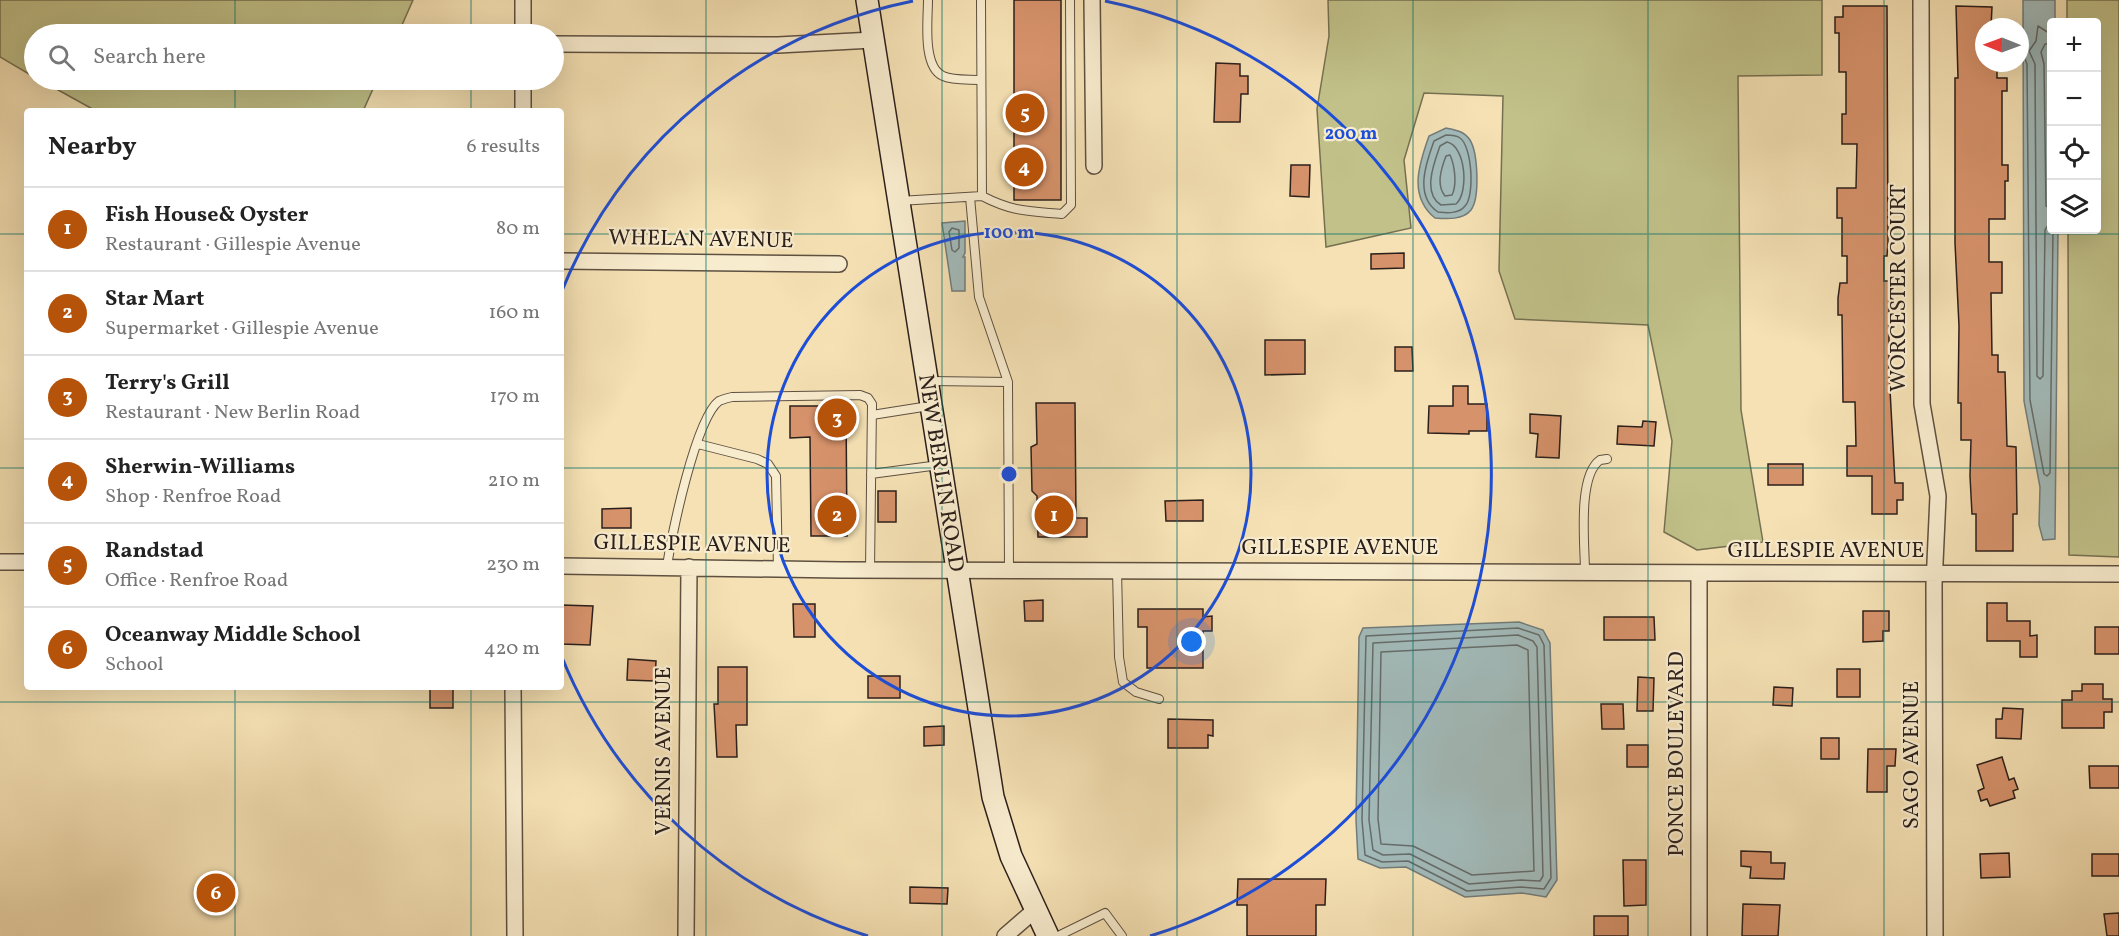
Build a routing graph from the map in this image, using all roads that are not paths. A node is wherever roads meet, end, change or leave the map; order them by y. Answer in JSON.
{"nodes":[{"id":1,"x":523,"y":0,"type":"edge"},
{"id":2,"x":867,"y":0,"type":"edge"},
{"id":3,"x":928,"y":0,"type":"edge"},
{"id":4,"x":981,"y":0,"type":"edge"},
{"id":5,"x":1070,"y":0,"type":"edge"},
{"id":6,"x":1092,"y":0,"type":"edge"},
{"id":7,"x":1921,"y":0,"type":"edge"},
{"id":8,"x":523,"y":24,"type":"edge"},
{"id":9,"x":873,"y":40,"type":"junction"},
{"id":10,"x":564,"y":44,"type":"edge"},
{"id":11,"x":981,"y":80,"type":"junction"},
{"id":12,"x":523,"y":90,"type":"edge"},
{"id":13,"x":523,"y":108,"type":"edge"},
{"id":14,"x":1094,"y":166,"type":"dead end"},
{"id":15,"x":982,"y":196,"type":"junction"},
{"id":16,"x":970,"y":197,"type":"junction"},
{"id":17,"x":898,"y":202,"type":"junction"},
{"id":18,"x":564,"y":261,"type":"edge"},
{"id":19,"x":840,"y":264,"type":"dead end"},
{"id":20,"x":925,"y":381,"type":"junction"},
{"id":21,"x":1008,"y":381,"type":"junction"},
{"id":22,"x":929,"y":406,"type":"junction"},
{"id":23,"x":872,"y":415,"type":"junction"},
{"id":24,"x":698,"y":444,"type":"junction"},
{"id":25,"x":1607,"y":459,"type":"dead end"},
{"id":26,"x":939,"y":465,"type":"junction"},
{"id":27,"x":871,"y":474,"type":"junction"},
{"id":28,"x":0,"y":562,"type":"edge"},
{"id":29,"x":24,"y":562,"type":"edge"},
{"id":30,"x":564,"y":566,"type":"edge"},
{"id":31,"x":666,"y":567,"type":"junction"},
{"id":32,"x":689,"y":567,"type":"junction"},
{"id":33,"x":955,"y":568,"type":"junction"},
{"id":34,"x":778,"y":569,"type":"junction"},
{"id":35,"x":1009,"y":569,"type":"junction"},
{"id":36,"x":870,"y":570,"type":"junction"},
{"id":37,"x":1117,"y":570,"type":"junction"},
{"id":38,"x":1585,"y":572,"type":"junction"},
{"id":39,"x":1699,"y":573,"type":"junction"},
{"id":40,"x":1934,"y":574,"type":"junction"},
{"id":41,"x":2119,"y":574,"type":"edge"},
{"id":42,"x":513,"y":690,"type":"edge"},
{"id":43,"x":1159,"y":699,"type":"dead end"},
{"id":44,"x":1035,"y":910,"type":"junction"},
{"id":45,"x":515,"y":936,"type":"edge"},
{"id":46,"x":686,"y":936,"type":"edge"},
{"id":47,"x":1005,"y":936,"type":"edge"},
{"id":48,"x":1048,"y":936,"type":"edge"},
{"id":49,"x":1058,"y":936,"type":"edge"},
{"id":50,"x":1122,"y":936,"type":"edge"},
{"id":51,"x":1699,"y":936,"type":"edge"},
{"id":52,"x":1935,"y":936,"type":"edge"}],
"edges":[{"from":1,"to":8,"type":"street"},
{"from":2,"to":9,"type":"street","name":"NEW BERLIN ROAD"},
{"from":3,"to":11,"type":"lane"},
{"from":4,"to":11,"type":"lane"},
{"from":5,"to":15,"type":"lane"},
{"from":6,"to":14,"type":"street"},
{"from":7,"to":40,"type":"street","name":"WORCESTER COURT"},
{"from":9,"to":10,"type":"street"},
{"from":9,"to":17,"type":"street","name":"NEW BERLIN ROAD"},
{"from":11,"to":15,"type":"lane"},
{"from":12,"to":13,"type":"street"},
{"from":15,"to":16,"type":"lane"},
{"from":16,"to":17,"type":"lane"},
{"from":16,"to":21,"type":"lane"},
{"from":17,"to":20,"type":"street","name":"NEW BERLIN ROAD"},
{"from":18,"to":19,"type":"street","name":"WHELAN AVENUE"},
{"from":20,"to":21,"type":"lane"},
{"from":20,"to":22,"type":"street","name":"NEW BERLIN ROAD"},
{"from":21,"to":35,"type":"lane"},
{"from":22,"to":23,"type":"lane"},
{"from":22,"to":26,"type":"street","name":"NEW BERLIN ROAD"},
{"from":23,"to":24,"type":"lane"},
{"from":23,"to":27,"type":"lane"},
{"from":24,"to":31,"type":"lane"},
{"from":24,"to":34,"type":"lane"},
{"from":25,"to":38,"type":"lane"},
{"from":26,"to":27,"type":"lane"},
{"from":26,"to":33,"type":"street","name":"NEW BERLIN ROAD"},
{"from":27,"to":36,"type":"lane"},
{"from":28,"to":29,"type":"street"},
{"from":30,"to":31,"type":"street","name":"GILLESPIE AVENUE"},
{"from":31,"to":32,"type":"street","name":"GILLESPIE AVENUE"},
{"from":32,"to":34,"type":"street","name":"GILLESPIE AVENUE"},
{"from":32,"to":46,"type":"street","name":"VERNIS AVENUE"},
{"from":33,"to":35,"type":"street","name":"GILLESPIE AVENUE"},
{"from":33,"to":36,"type":"street","name":"GILLESPIE AVENUE"},
{"from":33,"to":44,"type":"street","name":"NEW BERLIN ROAD"},
{"from":34,"to":36,"type":"street","name":"GILLESPIE AVENUE"},
{"from":35,"to":37,"type":"street","name":"GILLESPIE AVENUE"},
{"from":37,"to":38,"type":"street","name":"GILLESPIE AVENUE"},
{"from":37,"to":43,"type":"lane"},
{"from":38,"to":39,"type":"street","name":"GILLESPIE AVENUE"},
{"from":39,"to":40,"type":"street","name":"GILLESPIE AVENUE"},
{"from":39,"to":51,"type":"street","name":"PONCE BOULEVARD"},
{"from":40,"to":41,"type":"street","name":"GILLESPIE AVENUE"},
{"from":40,"to":52,"type":"street","name":"SAGO AVENUE"},
{"from":42,"to":45,"type":"street"},
{"from":44,"to":47,"type":"street"},
{"from":44,"to":48,"type":"street","name":"NEW BERLIN ROAD"},
{"from":49,"to":50,"type":"lane"}]}
